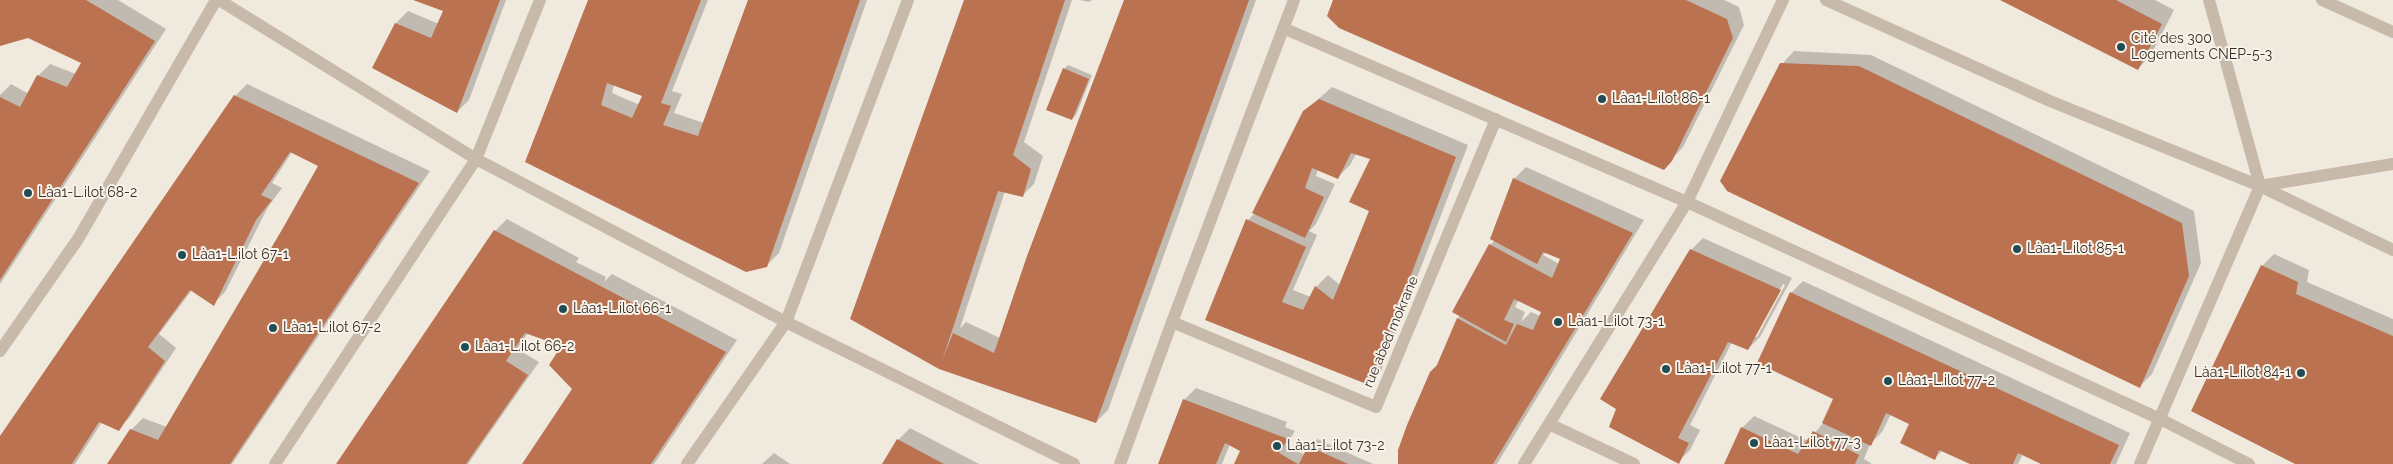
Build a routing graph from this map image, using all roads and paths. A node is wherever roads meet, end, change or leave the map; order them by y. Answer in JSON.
{"nodes":[{"id":1,"x":218,"y":0,"type":"edge"},
{"id":2,"x":540,"y":0,"type":"edge"},
{"id":3,"x":908,"y":0,"type":"edge"},
{"id":4,"x":1294,"y":0,"type":"edge"},
{"id":5,"x":1783,"y":0,"type":"edge"},
{"id":6,"x":1826,"y":0,"type":"edge"},
{"id":7,"x":2209,"y":0,"type":"edge"},
{"id":8,"x":2322,"y":0,"type":"edge"},
{"id":9,"x":1283,"y":28,"type":"junction"},
{"id":10,"x":2393,"y":32,"type":"edge"},
{"id":11,"x":1496,"y":119,"type":"junction"},
{"id":12,"x":476,"y":159,"type":"junction"},
{"id":13,"x":2393,"y":164,"type":"edge"},
{"id":14,"x":2260,"y":186,"type":"junction"},
{"id":15,"x":1687,"y":202,"type":"junction"},
{"id":16,"x":2393,"y":250,"type":"edge"},
{"id":17,"x":786,"y":322,"type":"junction"},
{"id":18,"x":1172,"y":322,"type":"junction"},
{"id":19,"x":0,"y":351,"type":"edge"},
{"id":20,"x":2160,"y":419,"type":"junction"},
{"id":21,"x":1549,"y":424,"type":"junction"},
{"id":22,"x":275,"y":464,"type":"edge"},
{"id":23,"x":687,"y":464,"type":"edge"},
{"id":24,"x":1074,"y":464,"type":"edge"},
{"id":25,"x":1120,"y":464,"type":"edge"},
{"id":26,"x":1524,"y":464,"type":"edge"},
{"id":27,"x":1634,"y":464,"type":"edge"},
{"id":28,"x":2140,"y":464,"type":"edge"},
{"id":29,"x":2249,"y":464,"type":"edge"}],
"edges":[{"from":1,"to":12,"type":"street"},
{"from":1,"to":19,"type":"street"},
{"from":2,"to":12,"type":"street"},
{"from":3,"to":17,"type":"street"},
{"from":4,"to":9,"type":"street"},
{"from":5,"to":15,"type":"street"},
{"from":6,"to":14,"type":"street"},
{"from":7,"to":14,"type":"street"},
{"from":8,"to":10,"type":"street"},
{"from":9,"to":11,"type":"street"},
{"from":9,"to":18,"type":"street"},
{"from":11,"to":15,"type":"street"},
{"from":11,"to":18,"type":"street","name":"rue abed mokrane"},
{"from":12,"to":17,"type":"street"},
{"from":12,"to":22,"type":"street"},
{"from":13,"to":14,"type":"street"},
{"from":14,"to":16,"type":"street"},
{"from":14,"to":20,"type":"street"},
{"from":15,"to":20,"type":"street"},
{"from":15,"to":21,"type":"street"},
{"from":17,"to":23,"type":"street"},
{"from":17,"to":24,"type":"street"},
{"from":18,"to":25,"type":"street"},
{"from":20,"to":28,"type":"street"},
{"from":20,"to":29,"type":"street"},
{"from":21,"to":26,"type":"street"},
{"from":21,"to":27,"type":"street"}]}
